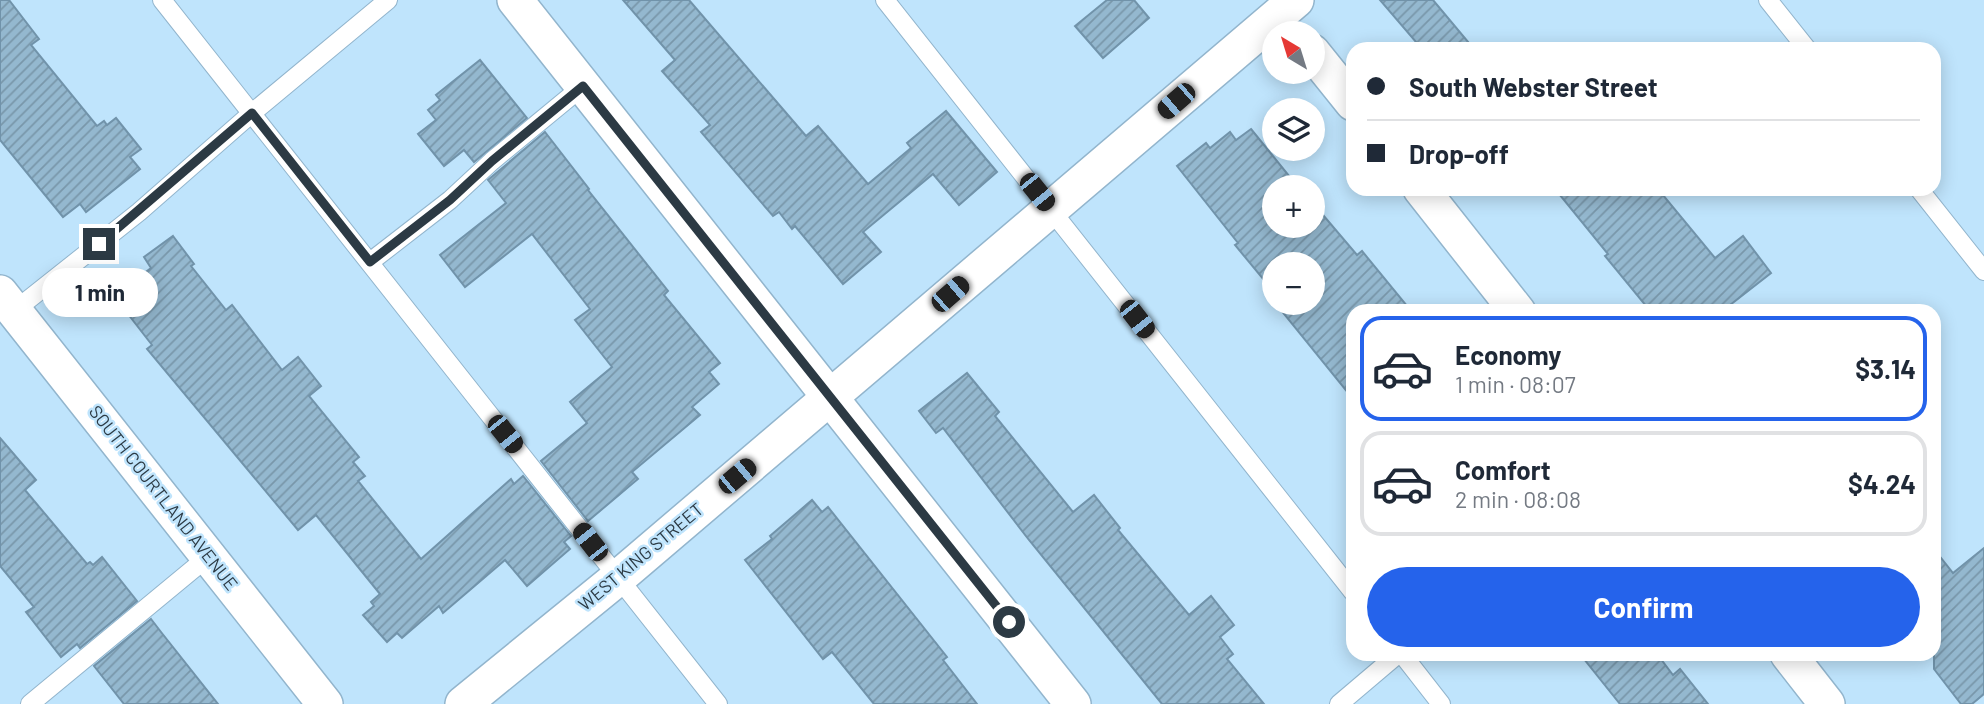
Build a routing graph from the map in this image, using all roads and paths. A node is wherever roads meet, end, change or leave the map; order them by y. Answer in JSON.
{"nodes":[{"id":1,"x":162,"y":0,"type":"edge"},
{"id":2,"x":388,"y":0,"type":"edge"},
{"id":3,"x":515,"y":0,"type":"edge"},
{"id":4,"x":884,"y":0,"type":"edge"},
{"id":5,"x":1768,"y":0,"type":"edge"},
{"id":6,"x":1286,"y":11,"type":"edge"},
{"id":7,"x":1801,"y":42,"type":"edge"},
{"id":8,"x":1325,"y":68,"type":"edge"},
{"id":9,"x":583,"y":86,"type":"junction"},
{"id":10,"x":1346,"y":94,"type":"edge"},
{"id":11,"x":252,"y":113,"type":"junction"},
{"id":12,"x":1427,"y":196,"type":"edge"},
{"id":13,"x":1925,"y":196,"type":"edge"},
{"id":14,"x":1050,"y":208,"type":"junction"},
{"id":15,"x":370,"y":262,"type":"junction"},
{"id":16,"x":1984,"y":271,"type":"edge"},
{"id":17,"x":7,"y":302,"type":"edge"},
{"id":18,"x":1512,"y":304,"type":"edge"},
{"id":19,"x":831,"y":396,"type":"junction"},
{"id":20,"x":209,"y":556,"type":"junction"},
{"id":21,"x":619,"y":577,"type":"junction"},
{"id":22,"x":1346,"y":584,"type":"edge"},
{"id":23,"x":1391,"y":661,"type":"edge"},
{"id":24,"x":1406,"y":661,"type":"edge"},
{"id":25,"x":1793,"y":661,"type":"edge"},
{"id":26,"x":30,"y":704,"type":"edge"},
{"id":27,"x":325,"y":704,"type":"edge"},
{"id":28,"x":463,"y":704,"type":"edge"},
{"id":29,"x":718,"y":704,"type":"edge"},
{"id":30,"x":1073,"y":704,"type":"edge"},
{"id":31,"x":1339,"y":704,"type":"edge"},
{"id":32,"x":1441,"y":704,"type":"edge"},
{"id":33,"x":1827,"y":704,"type":"edge"}],
"edges":[{"from":1,"to":11,"type":"lane"},
{"from":2,"to":11,"type":"lane"},
{"from":3,"to":9,"type":"street"},
{"from":4,"to":14,"type":"lane"},
{"from":5,"to":7,"type":"lane"},
{"from":6,"to":14,"type":"street","name":"WEST KING STREET"},
{"from":8,"to":10,"type":"street"},
{"from":9,"to":15,"type":"lane"},
{"from":9,"to":19,"type":"street"},
{"from":11,"to":15,"type":"lane"},
{"from":11,"to":17,"type":"lane"},
{"from":12,"to":18,"type":"street"},
{"from":13,"to":16,"type":"lane"},
{"from":14,"to":19,"type":"street","name":"WEST KING STREET"},
{"from":14,"to":22,"type":"lane"},
{"from":15,"to":21,"type":"lane"},
{"from":17,"to":20,"type":"street","name":"SOUTH COURTLAND AVENUE"},
{"from":19,"to":21,"type":"street","name":"WEST KING STREET"},
{"from":19,"to":30,"type":"street"},
{"from":20,"to":26,"type":"lane"},
{"from":20,"to":27,"type":"street","name":"SOUTH COURTLAND AVENUE"},
{"from":21,"to":28,"type":"street","name":"WEST KING STREET"},
{"from":21,"to":29,"type":"lane"},
{"from":23,"to":31,"type":"lane"},
{"from":24,"to":32,"type":"lane"},
{"from":25,"to":33,"type":"street"}]}
